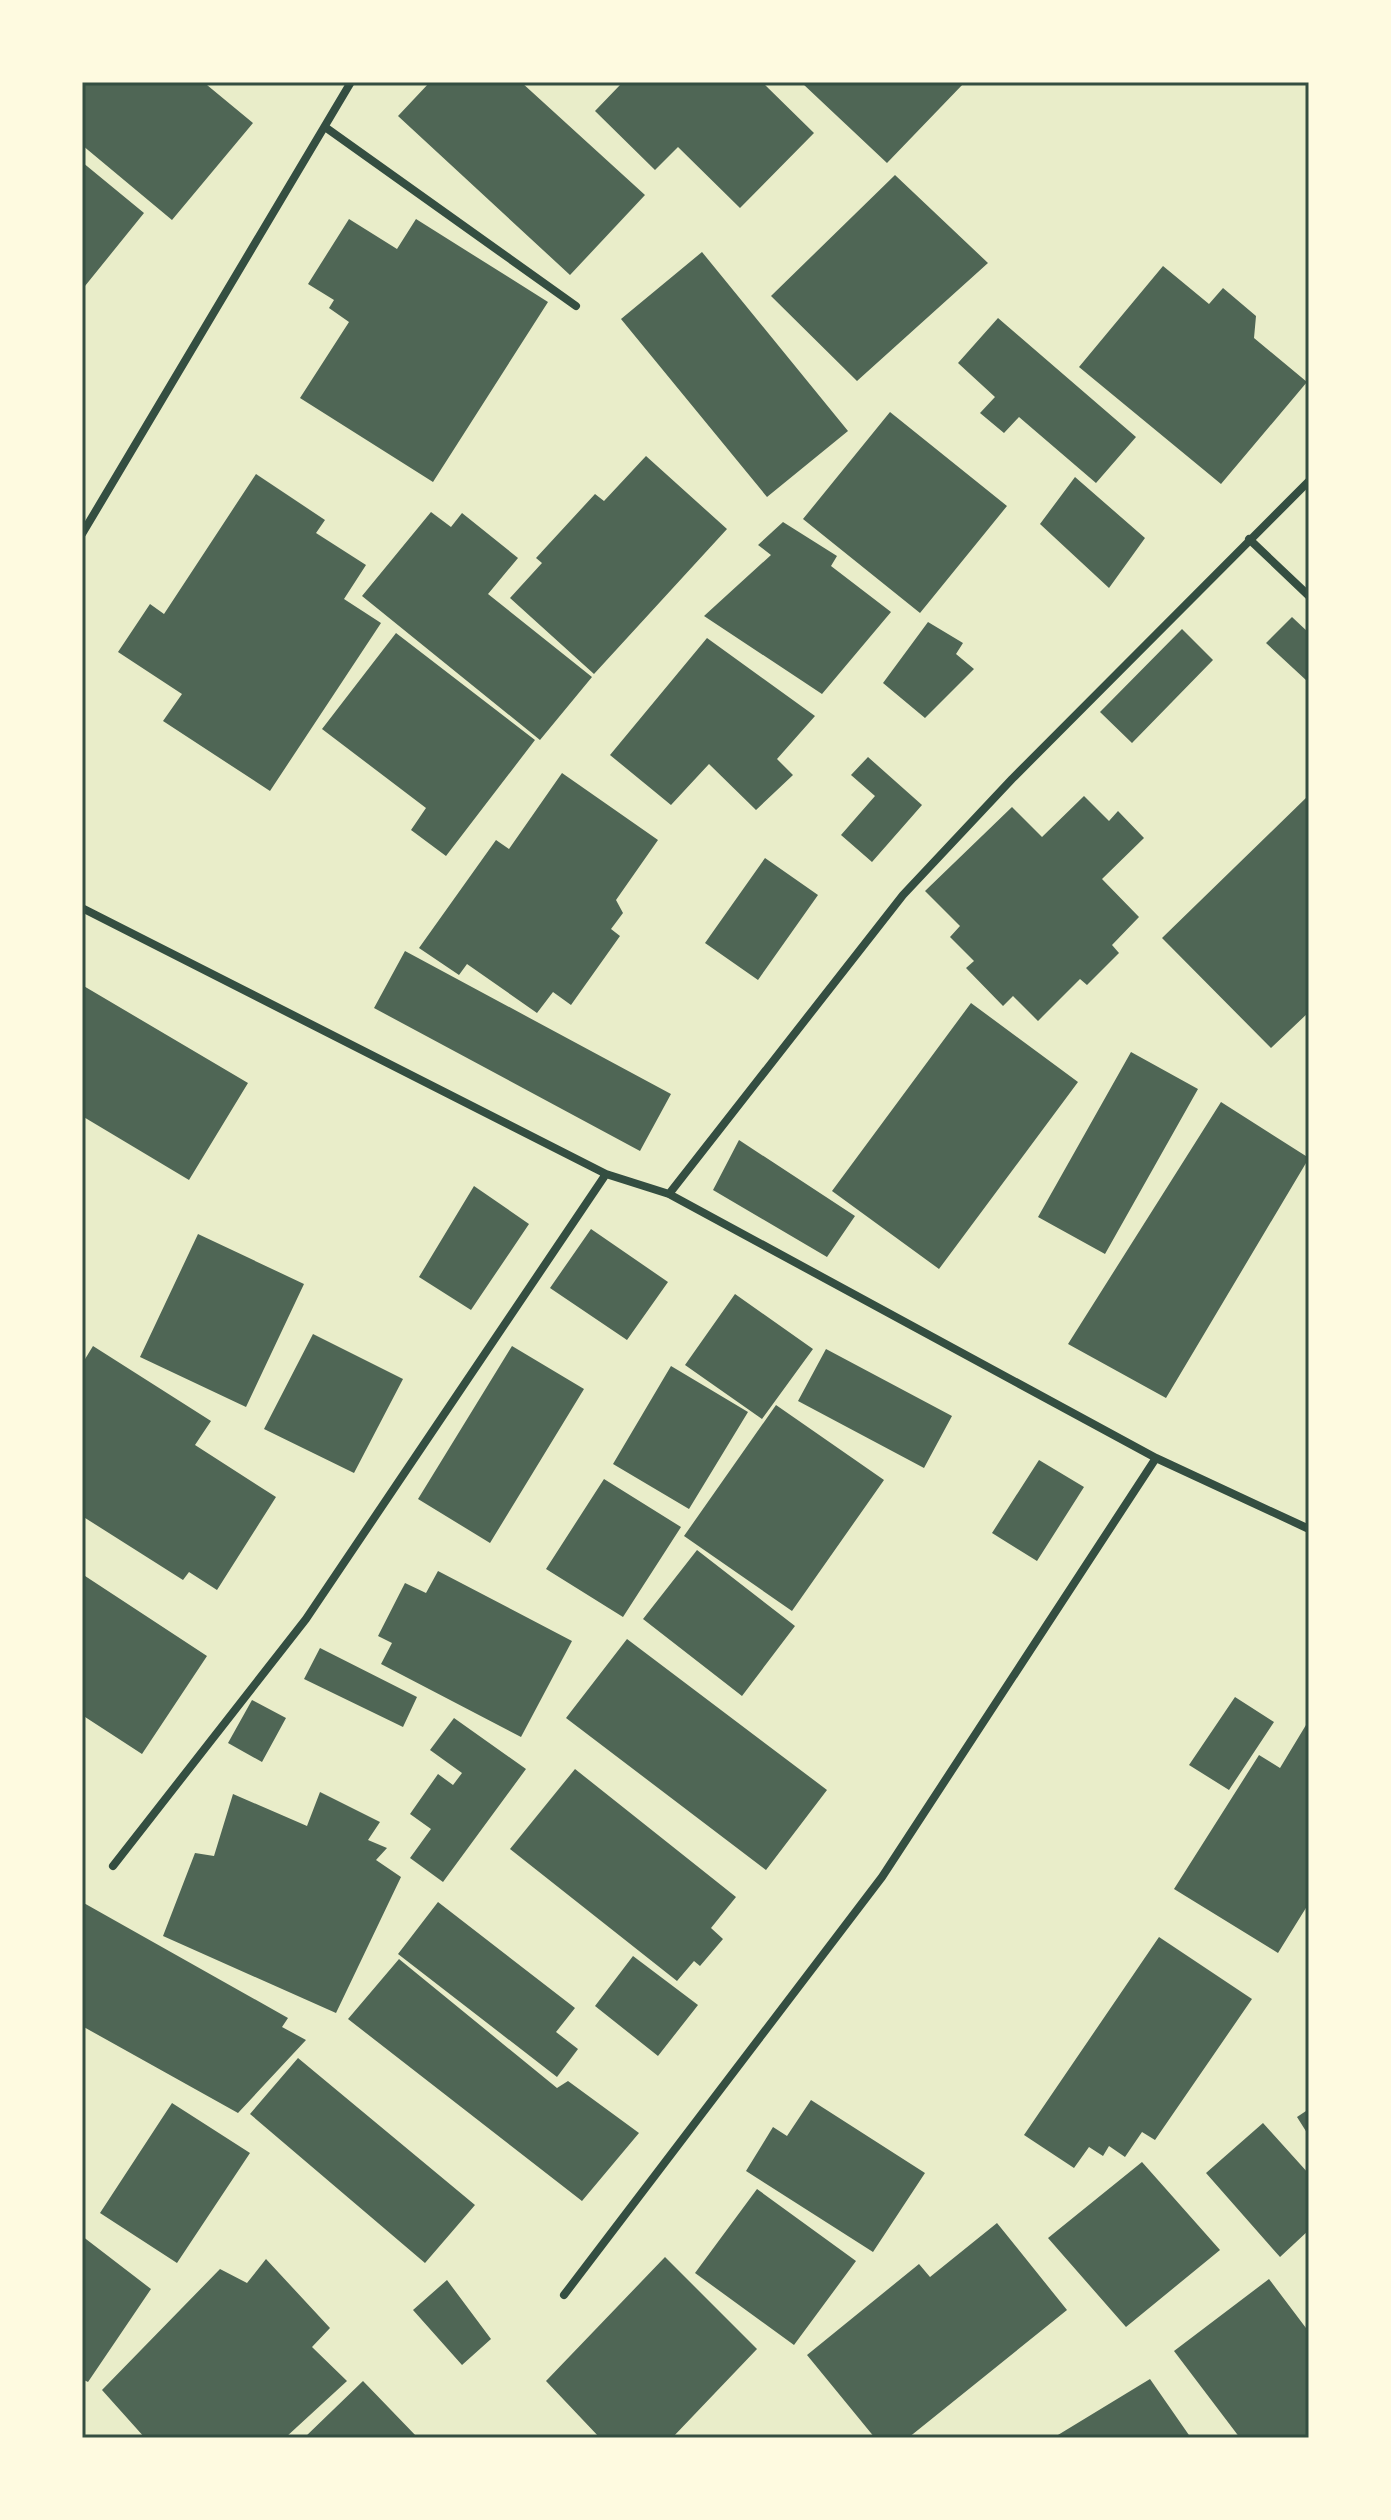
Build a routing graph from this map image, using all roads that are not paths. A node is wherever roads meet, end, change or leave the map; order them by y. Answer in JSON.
{"nodes":[{"id":1,"x":351,"y":82,"type":"edge"},
{"id":2,"x":325,"y":127,"type":"junction"},
{"id":3,"x":576,"y":306,"type":"dead end"},
{"id":4,"x":1309,"y":481,"type":"edge"},
{"id":5,"x":82,"y":534,"type":"edge"},
{"id":6,"x":1249,"y":539,"type":"junction"},
{"id":7,"x":1309,"y":596,"type":"edge"},
{"id":8,"x":82,"y":908,"type":"edge"},
{"id":9,"x":606,"y":1174,"type":"junction"},
{"id":10,"x":669,"y":1194,"type":"junction"},
{"id":11,"x":1156,"y":1458,"type":"junction"},
{"id":12,"x":1309,"y":1529,"type":"edge"},
{"id":13,"x":113,"y":1866,"type":"dead end"},
{"id":14,"x":564,"y":2295,"type":"dead end"}],
"edges":[{"from":1,"to":2,"type":"street"},
{"from":2,"to":3,"type":"street"},
{"from":2,"to":5,"type":"street"},
{"from":4,"to":6,"type":"street"},
{"from":6,"to":7,"type":"street"},
{"from":6,"to":10,"type":"street"},
{"from":8,"to":9,"type":"street"},
{"from":9,"to":10,"type":"street"},
{"from":9,"to":13,"type":"street"},
{"from":10,"to":11,"type":"street"},
{"from":11,"to":12,"type":"street"},
{"from":11,"to":14,"type":"street"}]}
